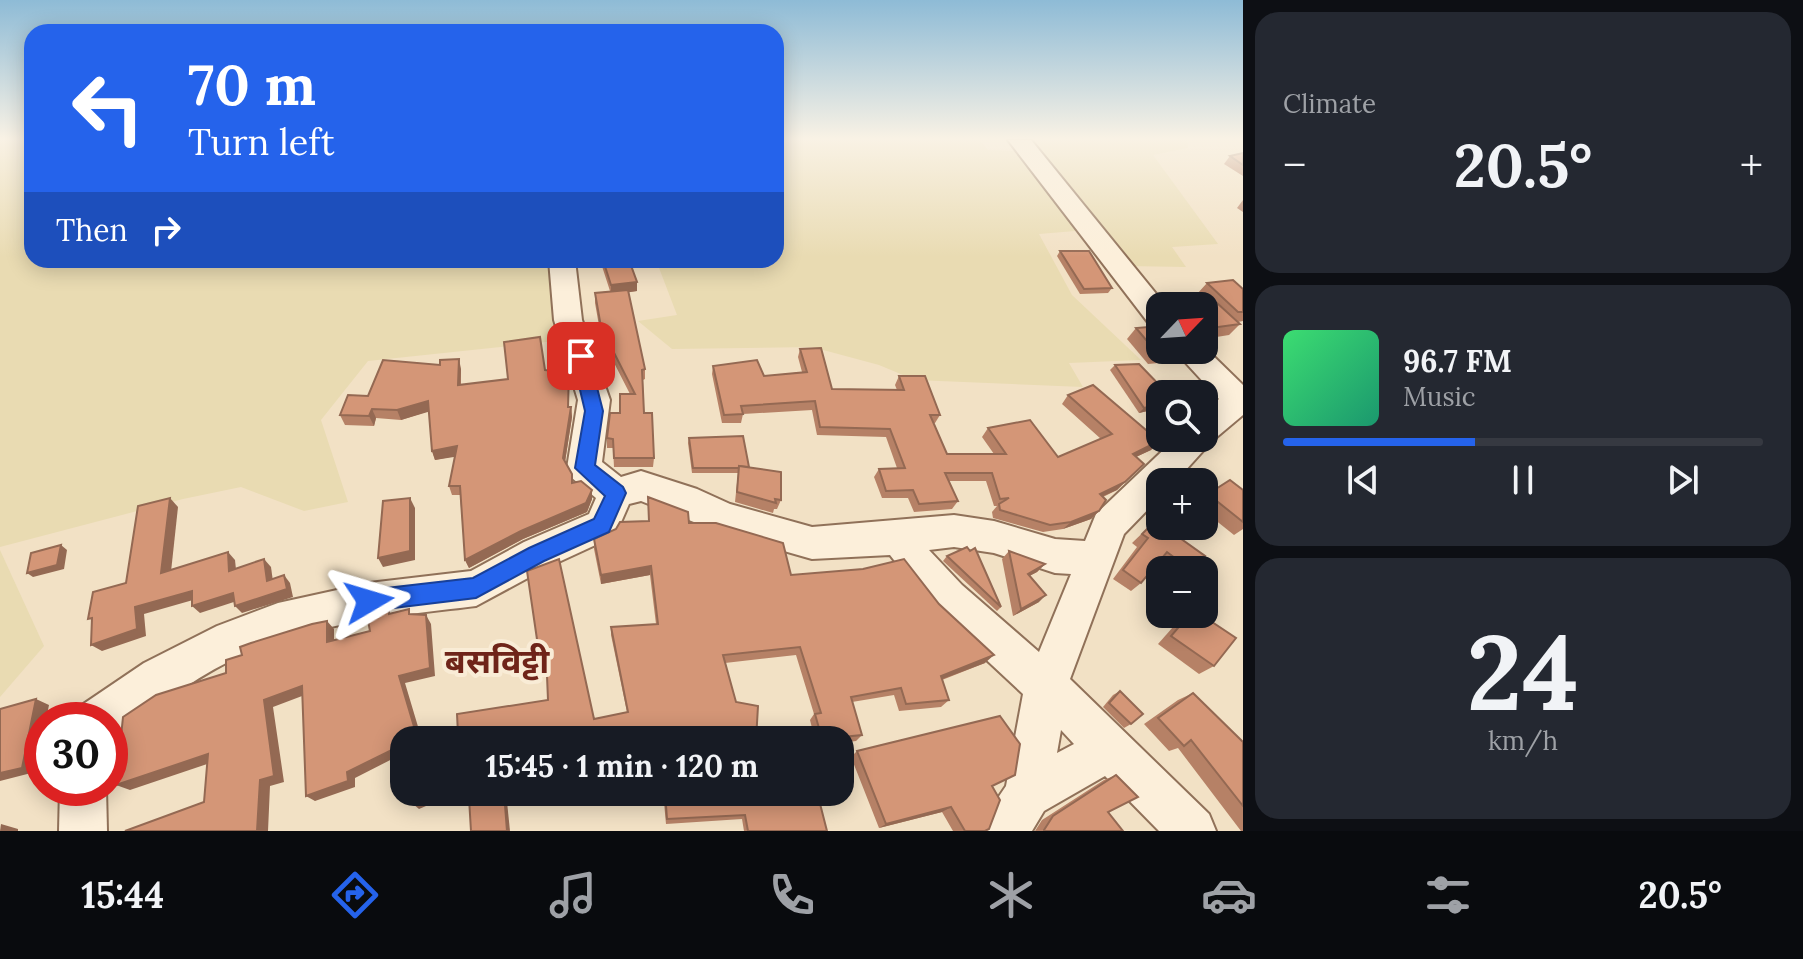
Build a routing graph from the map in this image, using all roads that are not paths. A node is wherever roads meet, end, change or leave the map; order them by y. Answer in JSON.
{"nodes":[{"id":1,"x":1050,"y":179,"type":"edge"},
{"id":2,"x":563,"y":268,"type":"edge"},
{"id":3,"x":1146,"y":300,"type":"edge"},
{"id":4,"x":1204,"y":364,"type":"edge"},
{"id":5,"x":1241,"y":399,"type":"edge"},
{"id":6,"x":1218,"y":419,"type":"edge"},
{"id":7,"x":1183,"y":452,"type":"edge"},
{"id":8,"x":616,"y":493,"type":"junction"},
{"id":9,"x":899,"y":538,"type":"junction"},
{"id":10,"x":1095,"y":558,"type":"junction"},
{"id":11,"x":1046,"y":686,"type":"junction"},
{"id":12,"x":124,"y":702,"type":"edge"},
{"id":13,"x":1110,"y":748,"type":"junction"},
{"id":14,"x":83,"y":806,"type":"edge"},
{"id":15,"x":1016,"y":813,"type":"edge"},
{"id":16,"x":83,"y":831,"type":"edge"},
{"id":17,"x":1192,"y":831,"type":"edge"}],
"edges":[{"from":1,"to":3,"type":"street"},
{"from":2,"to":8,"type":"street"},
{"from":4,"to":5,"type":"street"},
{"from":5,"to":6,"type":"street"},
{"from":7,"to":10,"type":"street"},
{"from":8,"to":9,"type":"street"},
{"from":8,"to":12,"type":"street"},
{"from":9,"to":10,"type":"street"},
{"from":9,"to":11,"type":"street"},
{"from":10,"to":11,"type":"street"},
{"from":11,"to":13,"type":"street"},
{"from":11,"to":15,"type":"street"},
{"from":13,"to":15,"type":"street"},
{"from":13,"to":17,"type":"street"},
{"from":14,"to":16,"type":"street"}]}
